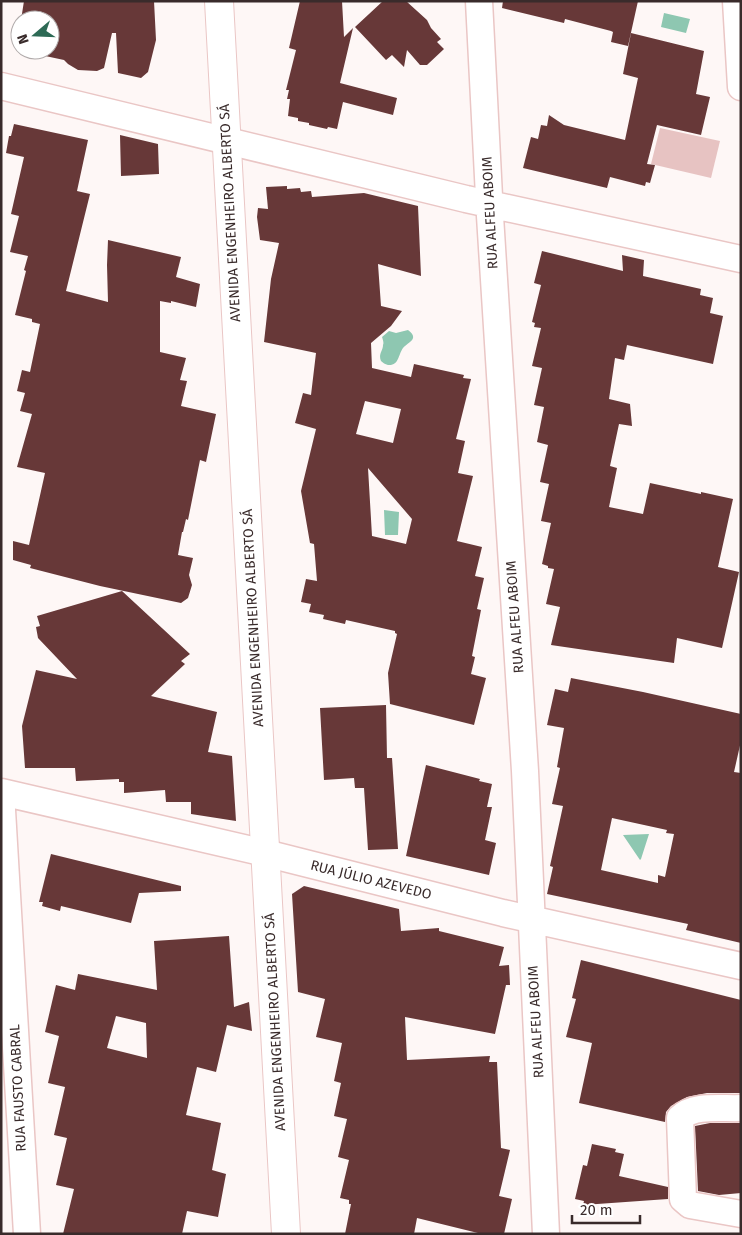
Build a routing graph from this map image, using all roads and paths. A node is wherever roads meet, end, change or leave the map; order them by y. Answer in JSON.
{"nodes":[{"id":1,"x":219,"y":1,"type":"edge"},
{"id":2,"x":478,"y":1,"type":"edge"},
{"id":3,"x":736,"y":1,"type":"edge"},
{"id":4,"x":1,"y":86,"type":"edge"},
{"id":5,"x":741,"y":87,"type":"edge"},
{"id":6,"x":226,"y":141,"type":"junction"},
{"id":7,"x":489,"y":204,"type":"junction"},
{"id":8,"x":741,"y":259,"type":"edge"},
{"id":9,"x":1,"y":793,"type":"edge"},
{"id":10,"x":266,"y":853,"type":"junction"},
{"id":11,"x":531,"y":920,"type":"junction"},
{"id":12,"x":741,"y":966,"type":"edge"},
{"id":13,"x":741,"y":1108,"type":"edge"},
{"id":14,"x":741,"y":1214,"type":"edge"},
{"id":15,"x":26,"y":1234,"type":"edge"},
{"id":16,"x":286,"y":1234,"type":"edge"},
{"id":17,"x":546,"y":1234,"type":"edge"}],
"edges":[{"from":1,"to":6,"type":"main road","name":"AVENIDA ENGENHEIRO ALBERTO SÁ"},
{"from":2,"to":7,"type":"street","name":"RUA ALFEU ABOIM"},
{"from":3,"to":5,"type":"street"},
{"from":4,"to":6,"type":"street"},
{"from":6,"to":7,"type":"street"},
{"from":6,"to":10,"type":"main road","name":"AVENIDA ENGENHEIRO ALBERTO SÁ"},
{"from":7,"to":8,"type":"street"},
{"from":7,"to":11,"type":"street","name":"RUA ALFEU ABOIM"},
{"from":9,"to":10,"type":"street","name":"RUA JÚLIO AZEVEDO"},
{"from":9,"to":15,"type":"street","name":"RUA FAUSTO CABRAL"},
{"from":10,"to":11,"type":"street","name":"RUA JÚLIO AZEVEDO"},
{"from":10,"to":16,"type":"main road","name":"AVENIDA ENGENHEIRO ALBERTO SÁ"},
{"from":11,"to":12,"type":"street","name":"RUA JÚLIO AZEVEDO"},
{"from":11,"to":17,"type":"street","name":"RUA ALFEU ABOIM"},
{"from":13,"to":14,"type":"street"}]}
